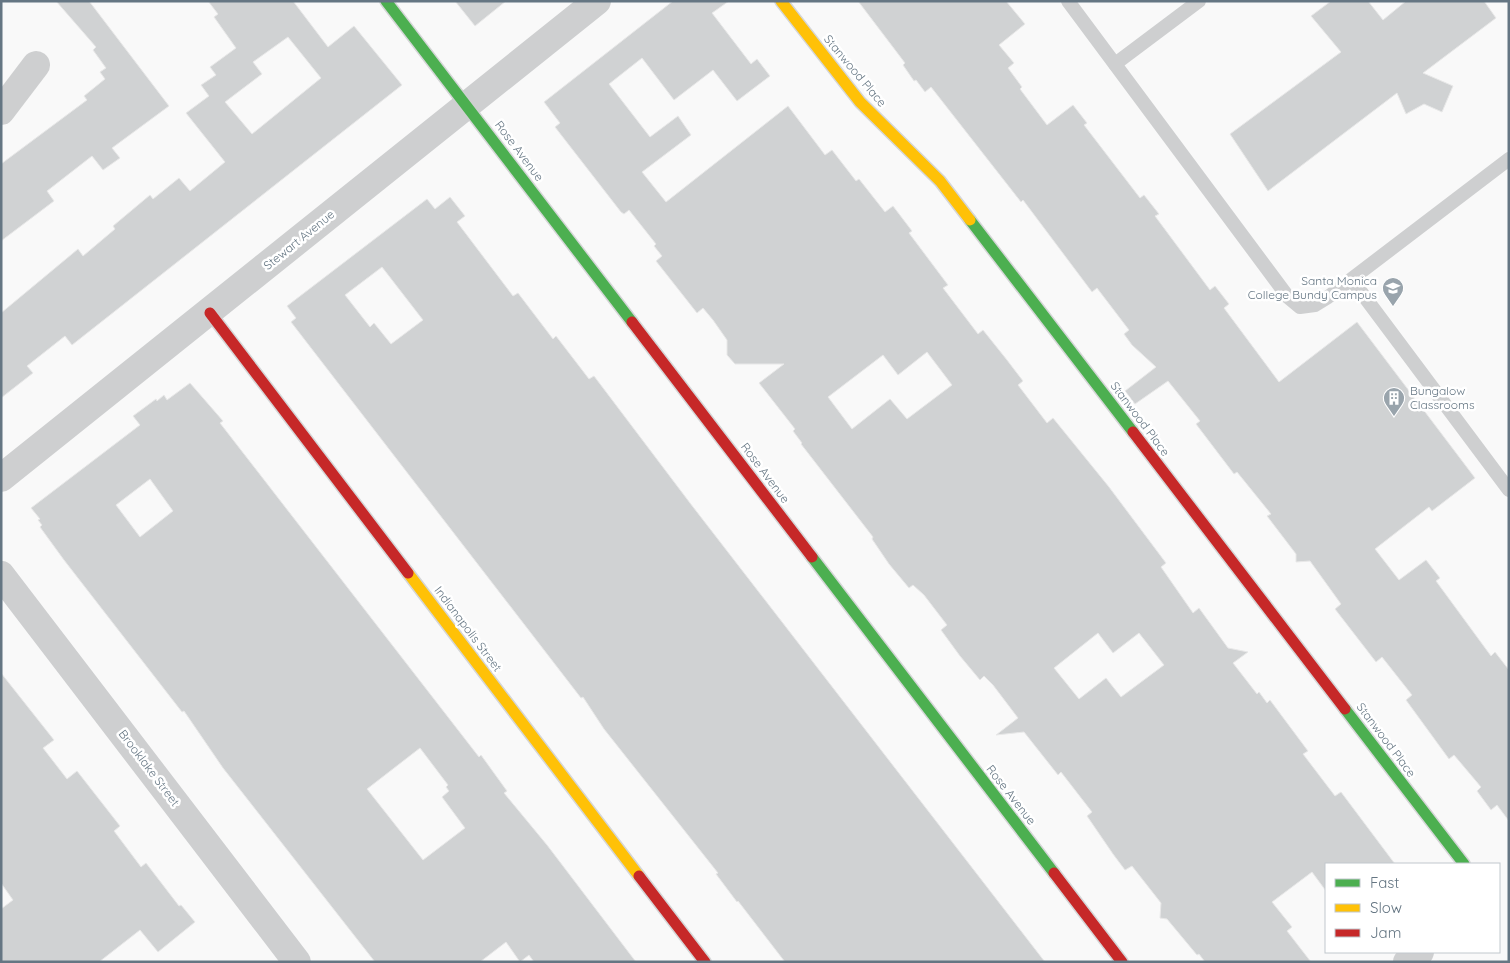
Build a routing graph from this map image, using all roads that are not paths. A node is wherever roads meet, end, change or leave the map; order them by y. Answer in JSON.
{"nodes":[{"id":1,"x":386,"y":1,"type":"edge"},
{"id":2,"x":596,"y":1,"type":"edge"},
{"id":3,"x":780,"y":1,"type":"edge"},
{"id":4,"x":1068,"y":1,"type":"edge"},
{"id":5,"x":1199,"y":1,"type":"edge"},
{"id":6,"x":1115,"y":64,"type":"junction"},
{"id":7,"x":36,"y":65,"type":"dead end"},
{"id":8,"x":467,"y":106,"type":"junction"},
{"id":9,"x":1,"y":111,"type":"edge"},
{"id":10,"x":1509,"y":159,"type":"edge"},
{"id":11,"x":1352,"y":280,"type":"junction"},
{"id":12,"x":210,"y":312,"type":"junction"},
{"id":13,"x":1,"y":478,"type":"edge"},
{"id":14,"x":1509,"y":490,"type":"edge"},
{"id":15,"x":1,"y":575,"type":"edge"},
{"id":16,"x":1463,"y":863,"type":"edge"},
{"id":17,"x":1419,"y":953,"type":"edge"},
{"id":18,"x":298,"y":962,"type":"edge"},
{"id":19,"x":705,"y":962,"type":"edge"},
{"id":20,"x":1122,"y":962,"type":"edge"},
{"id":21,"x":1407,"y":962,"type":"edge"}],
"edges":[{"from":1,"to":8,"type":"street","name":"Rose Avenue"},
{"from":2,"to":8,"type":"street","name":"Stewart Avenue"},
{"from":3,"to":16,"type":"street","name":"Stanwood Place"},
{"from":4,"to":6,"type":"lane"},
{"from":5,"to":6,"type":"lane"},
{"from":6,"to":11,"type":"lane"},
{"from":7,"to":9,"type":"street"},
{"from":8,"to":12,"type":"street","name":"Stewart Avenue"},
{"from":8,"to":20,"type":"street","name":"Rose Avenue"},
{"from":10,"to":11,"type":"lane"},
{"from":11,"to":14,"type":"lane"},
{"from":12,"to":13,"type":"street","name":"Stewart Avenue"},
{"from":12,"to":19,"type":"street","name":"Indianapolis Street"},
{"from":15,"to":18,"type":"street","name":"Brooklake Street"},
{"from":17,"to":21,"type":"street"}]}
